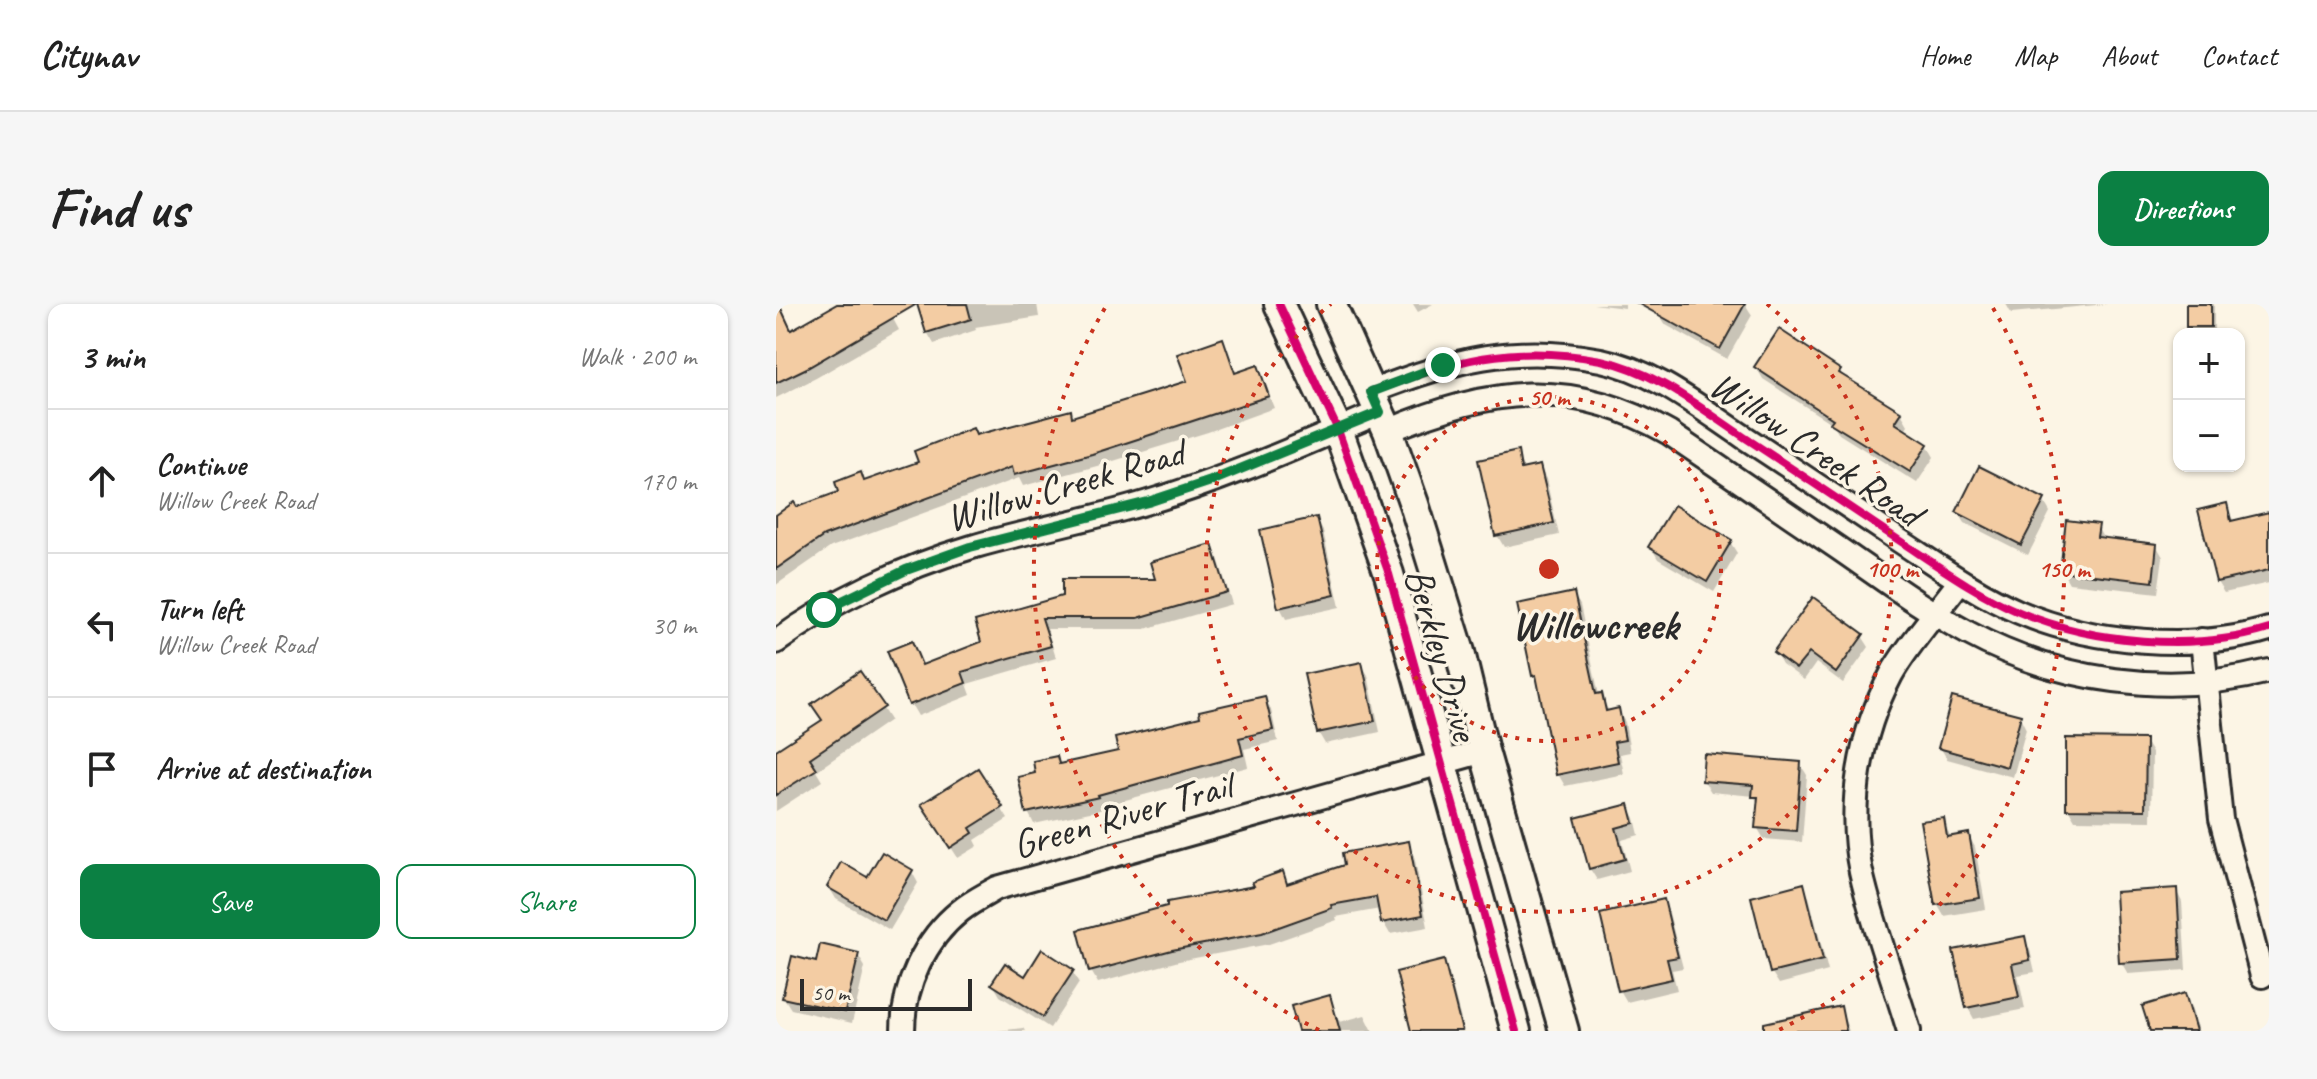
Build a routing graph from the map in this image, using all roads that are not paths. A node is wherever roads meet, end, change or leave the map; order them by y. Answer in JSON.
{"nodes":[{"id":1,"x":1279,"y":304,"type":"edge"},
{"id":2,"x":1331,"y":304,"type":"edge"},
{"id":3,"x":1380,"y":412,"type":"junction"},
{"id":4,"x":1338,"y":430,"type":"junction"},
{"id":5,"x":1960,"y":581,"type":"junction"},
{"id":6,"x":1935,"y":614,"type":"junction"},
{"id":7,"x":2269,"y":629,"type":"edge"},
{"id":8,"x":2202,"y":640,"type":"junction"},
{"id":9,"x":776,"y":642,"type":"edge"},
{"id":10,"x":2269,"y":671,"type":"edge"},
{"id":11,"x":2206,"y":682,"type":"junction"},
{"id":12,"x":1484,"y":751,"type":"junction"},
{"id":13,"x":1441,"y":762,"type":"junction"},
{"id":14,"x":2262,"y":976,"type":"dead end"},
{"id":15,"x":903,"y":1031,"type":"edge"},
{"id":16,"x":1516,"y":1031,"type":"edge"},
{"id":17,"x":1564,"y":1031,"type":"edge"},
{"id":18,"x":1909,"y":1031,"type":"edge"}],
"edges":[{"from":1,"to":4,"type":"street","name":"Berkley Drive"},
{"from":2,"to":3,"type":"street","name":"Berkley Drive"},
{"from":3,"to":4,"type":"street","name":"Willow Creek Road"},
{"from":3,"to":5,"type":"street","name":"Willow Creek Road"},
{"from":3,"to":6,"type":"street","name":"Willow Creek Road"},
{"from":3,"to":12,"type":"street","name":"Berkley Drive"},
{"from":4,"to":9,"type":"street","name":"Willow Creek Road"},
{"from":4,"to":13,"type":"street","name":"Berkley Drive"},
{"from":5,"to":6,"type":"street"},
{"from":5,"to":8,"type":"street","name":"Willow Creek Road"},
{"from":6,"to":11,"type":"street","name":"Willow Creek Road"},
{"from":6,"to":18,"type":"street"},
{"from":7,"to":8,"type":"street","name":"Willow Creek Road"},
{"from":8,"to":11,"type":"street"},
{"from":10,"to":11,"type":"street","name":"Willow Creek Road"},
{"from":11,"to":14,"type":"street"},
{"from":12,"to":13,"type":"street","name":"Green River Trail"},
{"from":12,"to":17,"type":"street","name":"Berkley Drive"},
{"from":13,"to":15,"type":"street","name":"Green River Trail"},
{"from":13,"to":16,"type":"street","name":"Berkley Drive"}]}
